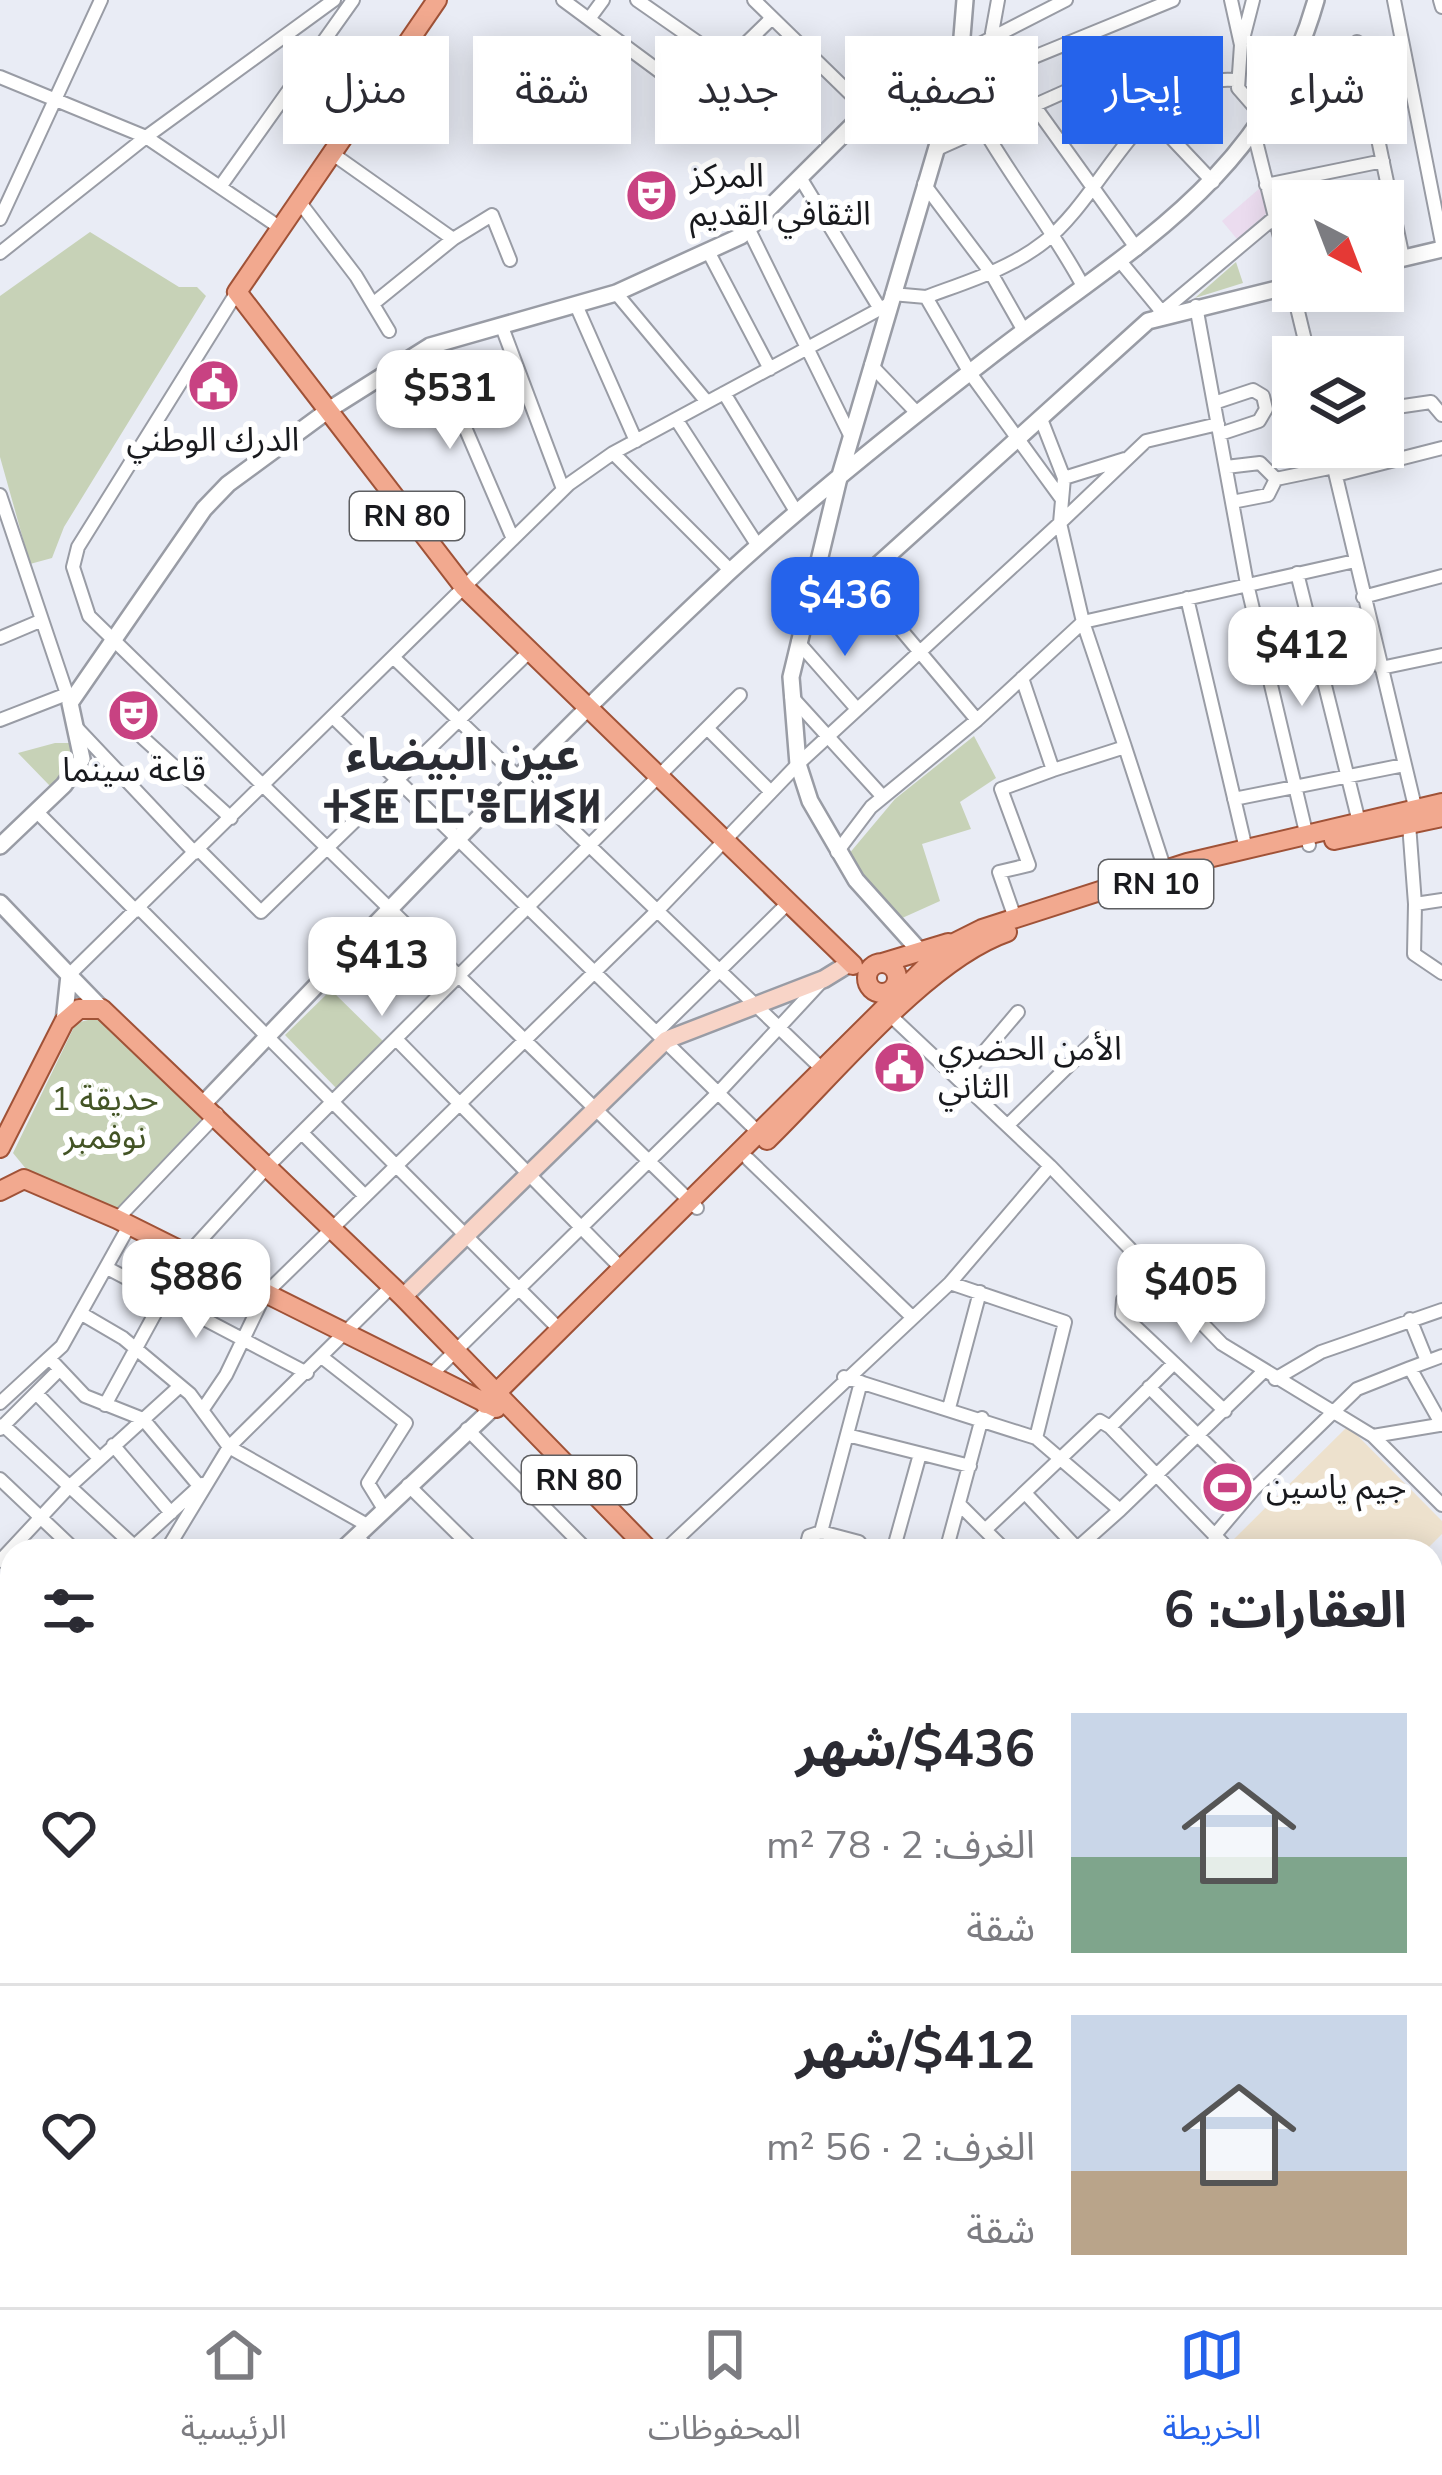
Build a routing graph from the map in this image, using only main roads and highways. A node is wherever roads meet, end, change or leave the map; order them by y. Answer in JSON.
{"nodes":[{"id":1,"x":434,"y":1,"type":"edge"},
{"id":2,"x":1442,"y":802,"type":"edge"},
{"id":3,"x":1442,"y":817,"type":"edge"},
{"id":4,"x":1414,"y":818,"type":"junction"},
{"id":5,"x":1308,"y":840,"type":"junction"},
{"id":6,"x":953,"y":943,"type":"junction"},
{"id":7,"x":881,"y":989,"type":"junction"},
{"id":8,"x":0,"y":1148,"type":"edge"},
{"id":9,"x":23,"y":1179,"type":"junction"},
{"id":10,"x":0,"y":1191,"type":"edge"},
{"id":11,"x":693,"y":1204,"type":"junction"},
{"id":12,"x":397,"y":1292,"type":"junction"},
{"id":13,"x":495,"y":1404,"type":"junction"},
{"id":14,"x":638,"y":1539,"type":"edge"}],
"edges":[{"from":1,"to":7,"type":"main road","number":"RN 80"},
{"from":2,"to":4,"type":"main road","number":"RN 10"},
{"from":3,"to":4,"type":"main road","number":"RN 10"},
{"from":4,"to":5,"type":"main road","number":"RN 10"},
{"from":4,"to":5,"type":"main road","number":"RN 10"},
{"from":5,"to":6,"type":"main road","number":"RN 10"},
{"from":5,"to":7,"type":"main road","number":"RN 10"},
{"from":6,"to":7,"type":"main road","number":"RN 10"},
{"from":6,"to":7,"type":"main road"},
{"from":7,"to":11,"type":"main road","number":"RN 10"},
{"from":7,"to":11,"type":"main road","number":"RN 10"},
{"from":7,"to":12,"type":"main road"},
{"from":8,"to":9,"type":"main road"},
{"from":8,"to":12,"type":"main road"},
{"from":9,"to":10,"type":"main road"},
{"from":9,"to":13,"type":"main road"},
{"from":11,"to":13,"type":"main road","number":"RN 10"},
{"from":11,"to":13,"type":"main road","number":"RN 10"},
{"from":12,"to":13,"type":"main road"},
{"from":13,"to":14,"type":"main road","number":"RN 80"}]}
